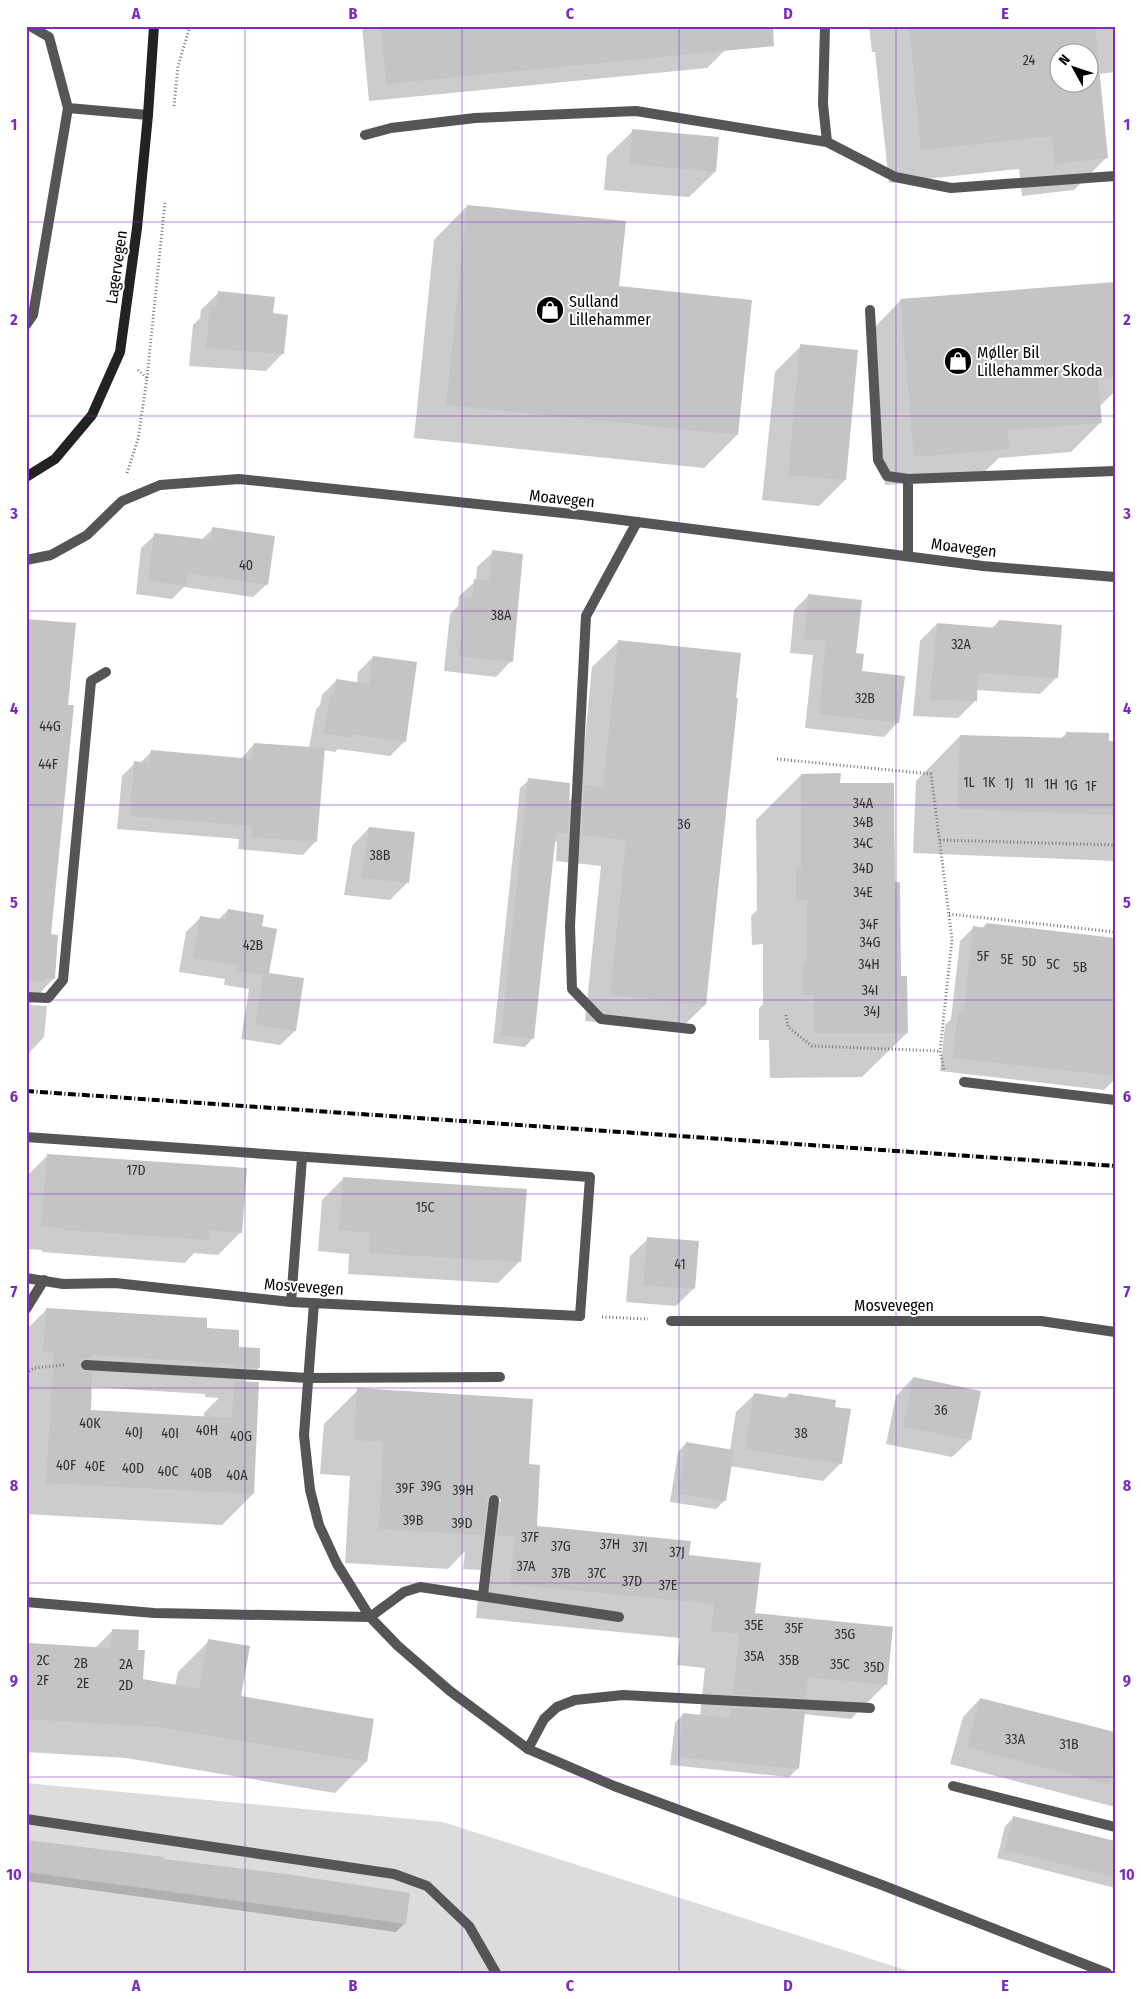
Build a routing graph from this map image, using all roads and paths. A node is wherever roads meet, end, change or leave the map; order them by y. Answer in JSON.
{"nodes":[{"id":1,"x":30,"y":26,"type":"edge"},
{"id":2,"x":154,"y":26,"type":"edge"},
{"id":3,"x":190,"y":26,"type":"edge"},
{"id":4,"x":825,"y":26,"type":"edge"},
{"id":5,"x":68,"y":108,"type":"junction"},
{"id":6,"x":148,"y":115,"type":"junction"},
{"id":7,"x":174,"y":115,"type":"dead end"},
{"id":8,"x":365,"y":135,"type":"dead end"},
{"id":9,"x":827,"y":142,"type":"junction"},
{"id":10,"x":1115,"y":176,"type":"edge"},
{"id":11,"x":166,"y":193,"type":"dead end"},
{"id":12,"x":870,"y":310,"type":"dead end"},
{"id":13,"x":26,"y":325,"type":"edge"},
{"id":14,"x":120,"y":352,"type":"junction"},
{"id":15,"x":147,"y":378,"type":"junction"},
{"id":16,"x":1115,"y":471,"type":"edge"},
{"id":17,"x":26,"y":477,"type":"edge"},
{"id":18,"x":908,"y":479,"type":"junction"},
{"id":19,"x":122,"y":501,"type":"junction"},
{"id":20,"x":637,"y":522,"type":"junction"},
{"id":21,"x":908,"y":556,"type":"junction"},
{"id":22,"x":26,"y":560,"type":"edge"},
{"id":23,"x":1115,"y":577,"type":"edge"},
{"id":24,"x":106,"y":672,"type":"dead end"},
{"id":25,"x":777,"y":759,"type":"dead end"},
{"id":26,"x":940,"y":840,"type":"junction"},
{"id":27,"x":1115,"y":845,"type":"edge"},
{"id":28,"x":949,"y":914,"type":"junction"},
{"id":29,"x":1115,"y":932,"type":"edge"},
{"id":30,"x":26,"y":997,"type":"edge"},
{"id":31,"x":786,"y":1015,"type":"dead end"},
{"id":32,"x":691,"y":1030,"type":"dead end"},
{"id":33,"x":940,"y":1051,"type":"junction"},
{"id":34,"x":964,"y":1082,"type":"joint"},
{"id":35,"x":1115,"y":1100,"type":"edge"},
{"id":36,"x":26,"y":1138,"type":"edge"},
{"id":37,"x":302,"y":1158,"type":"junction"},
{"id":38,"x":26,"y":1278,"type":"edge"},
{"id":39,"x":44,"y":1280,"type":"junction"},
{"id":40,"x":291,"y":1302,"type":"junction"},
{"id":41,"x":314,"y":1303,"type":"junction"},
{"id":42,"x":26,"y":1309,"type":"edge"},
{"id":43,"x":580,"y":1316,"type":"junction"},
{"id":44,"x":671,"y":1320,"type":"joint"},
{"id":45,"x":1115,"y":1332,"type":"edge"},
{"id":46,"x":86,"y":1365,"type":"joint"},
{"id":47,"x":26,"y":1373,"type":"edge"},
{"id":48,"x":500,"y":1377,"type":"dead end"},
{"id":49,"x":308,"y":1378,"type":"junction"},
{"id":50,"x":494,"y":1500,"type":"dead end"},
{"id":51,"x":483,"y":1595,"type":"junction"},
{"id":52,"x":26,"y":1602,"type":"edge"},
{"id":53,"x":370,"y":1617,"type":"junction"},
{"id":54,"x":619,"y":1617,"type":"dead end"},
{"id":55,"x":870,"y":1708,"type":"dead end"},
{"id":56,"x":528,"y":1749,"type":"junction"},
{"id":57,"x":952,"y":1786,"type":"dead end"},
{"id":58,"x":26,"y":1818,"type":"edge"},
{"id":59,"x":1115,"y":1827,"type":"edge"},
{"id":60,"x":496,"y":1973,"type":"edge"},
{"id":61,"x":1107,"y":1973,"type":"edge"}],
"edges":[{"from":1,"to":5,"type":"street"},
{"from":2,"to":6,"type":"street","name":"Lagervegen"},
{"from":3,"to":7,"type":"path"},
{"from":4,"to":9,"type":"street"},
{"from":5,"to":6,"type":"street"},
{"from":5,"to":13,"type":"street"},
{"from":6,"to":14,"type":"street","name":"Lagervegen"},
{"from":8,"to":9,"type":"street"},
{"from":9,"to":10,"type":"street"},
{"from":11,"to":15,"type":"path"},
{"from":12,"to":18,"type":"street"},
{"from":14,"to":15,"type":"path"},
{"from":14,"to":17,"type":"street","name":"Lagervegen"},
{"from":15,"to":19,"type":"path"},
{"from":16,"to":18,"type":"street"},
{"from":18,"to":21,"type":"street"},
{"from":19,"to":20,"type":"street","name":"Moavegen"},
{"from":19,"to":22,"type":"street","name":"Moavegen"},
{"from":20,"to":21,"type":"street","name":"Moavegen"},
{"from":20,"to":32,"type":"street"},
{"from":21,"to":23,"type":"street","name":"Moavegen"},
{"from":24,"to":30,"type":"street"},
{"from":25,"to":26,"type":"path"},
{"from":26,"to":27,"type":"path"},
{"from":26,"to":28,"type":"path"},
{"from":28,"to":29,"type":"path"},
{"from":28,"to":33,"type":"path"},
{"from":31,"to":33,"type":"path"},
{"from":33,"to":34,"type":"path"},
{"from":34,"to":35,"type":"street"},
{"from":36,"to":37,"type":"street"},
{"from":37,"to":40,"type":"street"},
{"from":37,"to":43,"type":"street"},
{"from":38,"to":39,"type":"street","name":"Mosvevegen"},
{"from":39,"to":40,"type":"street","name":"Mosvevegen"},
{"from":39,"to":42,"type":"street"},
{"from":40,"to":41,"type":"street","name":"Mosvevegen"},
{"from":41,"to":43,"type":"street","name":"Mosvevegen"},
{"from":41,"to":49,"type":"street"},
{"from":43,"to":44,"type":"path"},
{"from":44,"to":45,"type":"street","name":"Mosvevegen"},
{"from":46,"to":47,"type":"path"},
{"from":46,"to":49,"type":"street"},
{"from":48,"to":49,"type":"street"},
{"from":49,"to":53,"type":"street"},
{"from":50,"to":51,"type":"street"},
{"from":51,"to":53,"type":"street"},
{"from":51,"to":54,"type":"street"},
{"from":52,"to":53,"type":"street"},
{"from":53,"to":56,"type":"street"},
{"from":55,"to":56,"type":"street"},
{"from":56,"to":61,"type":"street"},
{"from":57,"to":59,"type":"street"},
{"from":58,"to":60,"type":"street"}]}
